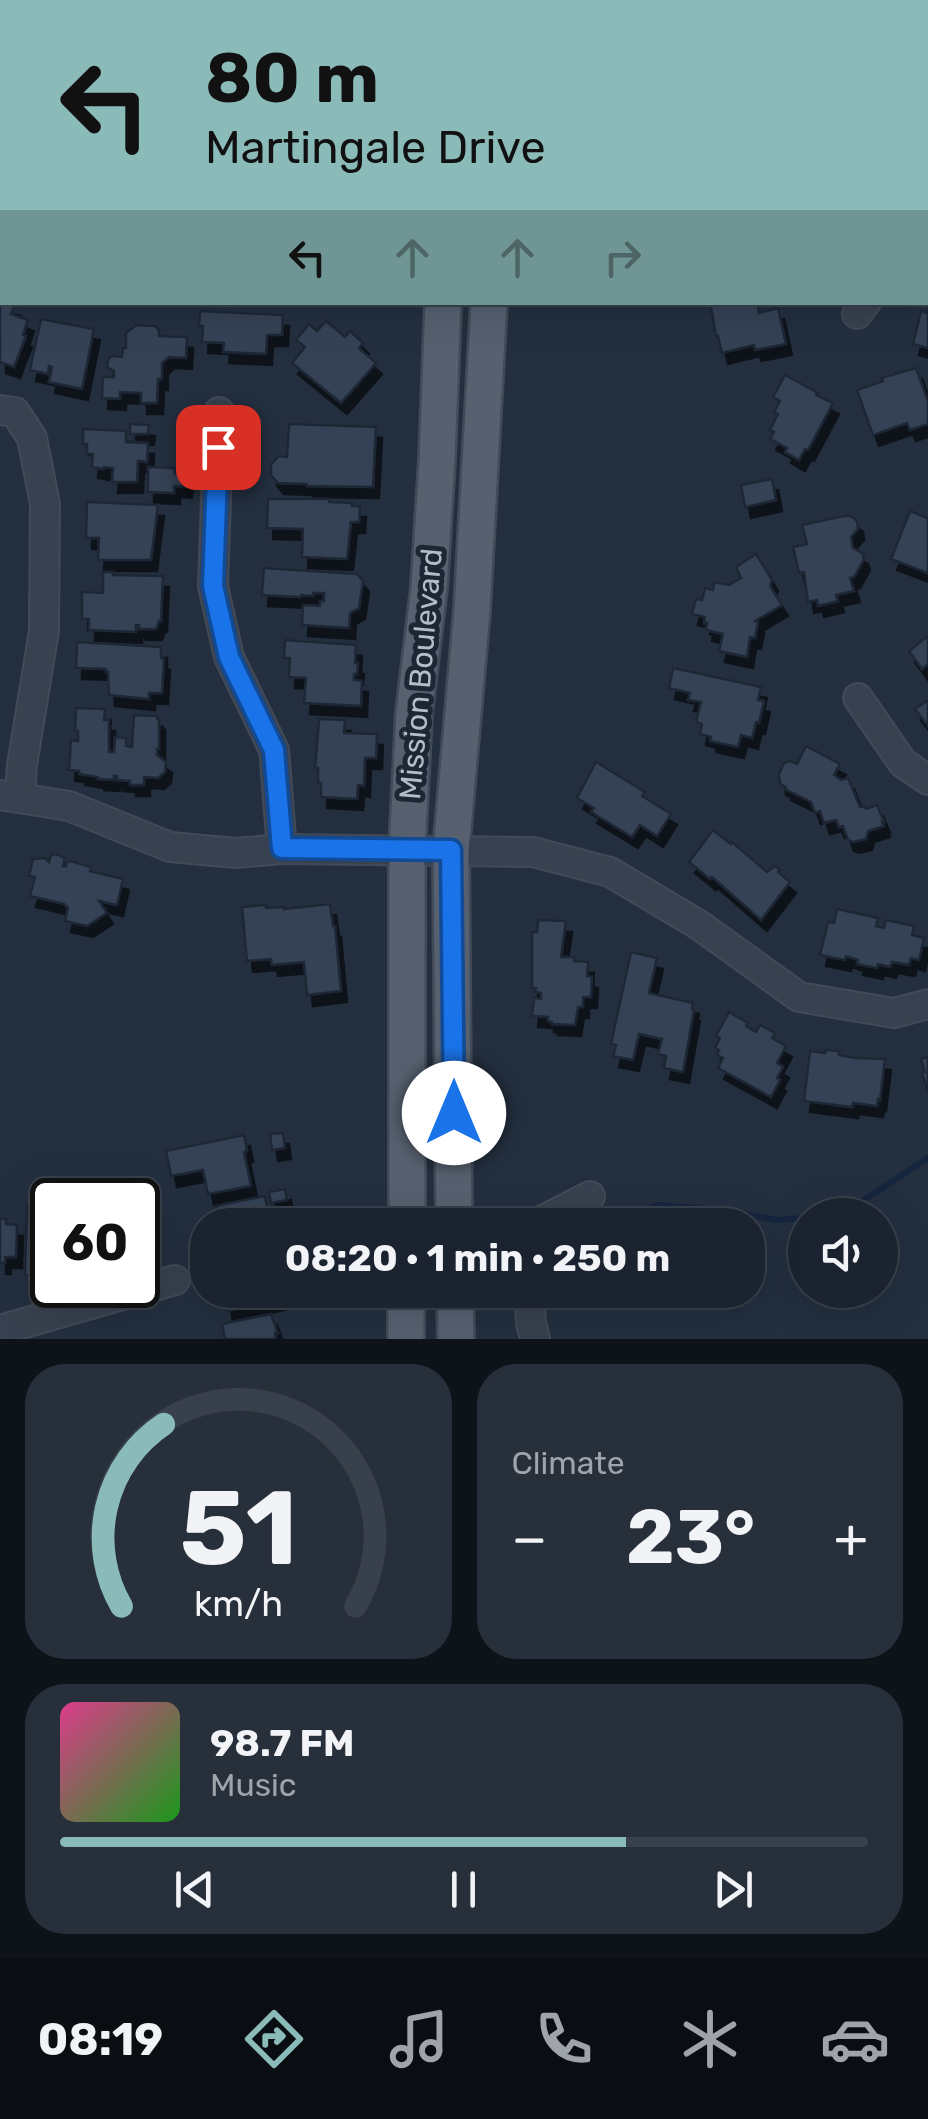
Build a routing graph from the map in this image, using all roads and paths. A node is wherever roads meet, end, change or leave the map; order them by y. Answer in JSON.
{"nodes":[{"id":1,"x":442,"y":305,"type":"edge"},
{"id":2,"x":489,"y":305,"type":"edge"},
{"id":3,"x":0,"y":410,"type":"edge"},
{"id":4,"x":219,"y":412,"type":"dead end"},
{"id":5,"x":858,"y":698,"type":"dead end"},
{"id":6,"x":928,"y":780,"type":"edge"},
{"id":7,"x":10,"y":796,"type":"edge"},
{"id":8,"x":282,"y":848,"type":"junction"},
{"id":9,"x":451,"y":850,"type":"junction"},
{"id":10,"x":407,"y":851,"type":"junction"},
{"id":11,"x":928,"y":1004,"type":"edge"},
{"id":12,"x":590,"y":1196,"type":"dead end"},
{"id":13,"x":407,"y":1208,"type":"edge"},
{"id":14,"x":454,"y":1208,"type":"edge"},
{"id":15,"x":567,"y":1208,"type":"edge"},
{"id":16,"x":175,"y":1280,"type":"dead end"},
{"id":17,"x":406,"y":1308,"type":"edge"},
{"id":18,"x":455,"y":1308,"type":"edge"},
{"id":19,"x":530,"y":1308,"type":"edge"},
{"id":20,"x":0,"y":1330,"type":"edge"},
{"id":21,"x":406,"y":1339,"type":"edge"},
{"id":22,"x":456,"y":1339,"type":"edge"},
{"id":23,"x":535,"y":1339,"type":"edge"}],
"edges":[{"from":1,"to":10,"type":"main road","name":"Mission Boulevard"},
{"from":2,"to":9,"type":"main road","name":"Mission Boulevard"},
{"from":3,"to":7,"type":"street"},
{"from":4,"to":8,"type":"street"},
{"from":5,"to":6,"type":"street"},
{"from":7,"to":8,"type":"street"},
{"from":8,"to":10,"type":"street"},
{"from":9,"to":10,"type":"street"},
{"from":9,"to":11,"type":"street"},
{"from":9,"to":14,"type":"main road","name":"Mission Boulevard"},
{"from":10,"to":13,"type":"main road","name":"Mission Boulevard"},
{"from":12,"to":15,"type":"street"},
{"from":16,"to":20,"type":"street"},
{"from":17,"to":21,"type":"main road"},
{"from":18,"to":22,"type":"main road"},
{"from":19,"to":23,"type":"street"}]}
